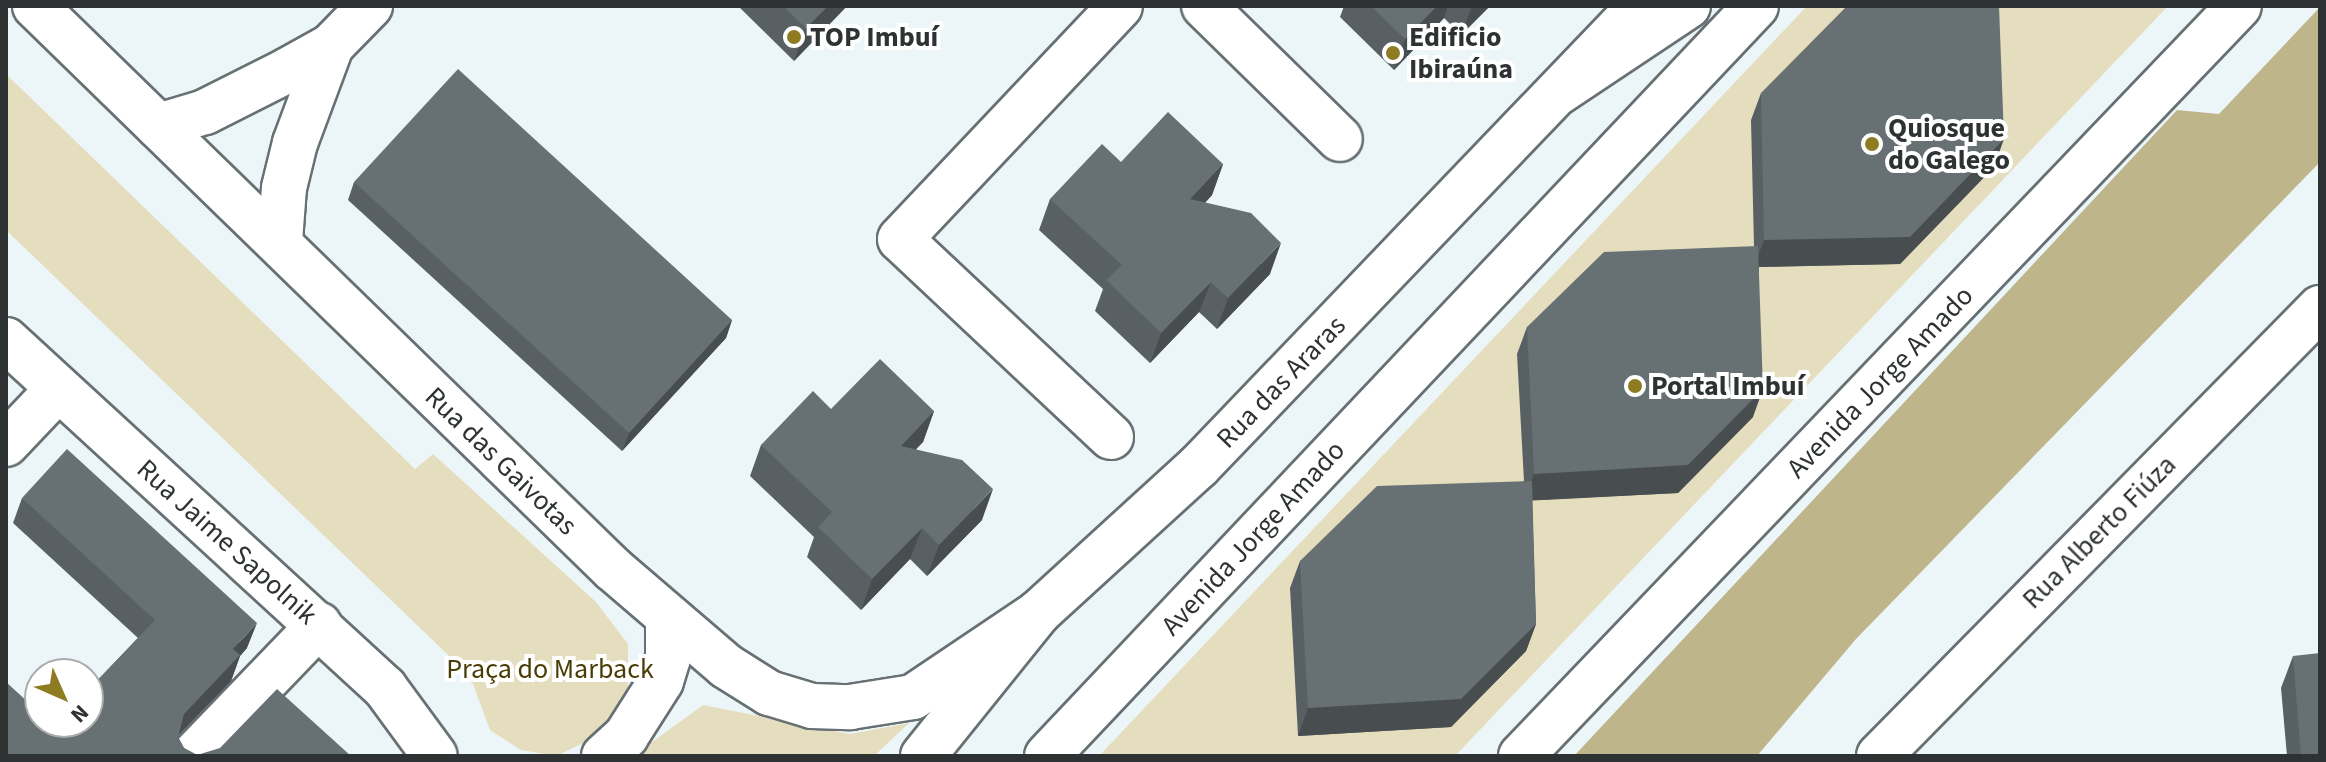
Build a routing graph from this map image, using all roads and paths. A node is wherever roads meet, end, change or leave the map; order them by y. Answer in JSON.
{"nodes":[{"id":1,"x":35,"y":6,"type":"edge"},
{"id":2,"x":370,"y":6,"type":"edge"},
{"id":3,"x":1120,"y":6,"type":"edge"},
{"id":4,"x":1204,"y":6,"type":"edge"},
{"id":5,"x":1640,"y":6,"type":"edge"},
{"id":6,"x":1688,"y":6,"type":"edge"},
{"id":7,"x":1756,"y":6,"type":"edge"},
{"id":8,"x":2239,"y":6,"type":"edge"},
{"id":9,"x":331,"y":46,"type":"junction"},
{"id":10,"x":1559,"y":92,"type":"junction"},
{"id":11,"x":158,"y":126,"type":"junction"},
{"id":12,"x":1340,"y":139,"type":"dead end"},
{"id":13,"x":280,"y":242,"type":"junction"},
{"id":14,"x":2320,"y":308,"type":"edge"},
{"id":15,"x":6,"y":340,"type":"edge"},
{"id":16,"x":58,"y":389,"type":"junction"},
{"id":17,"x":1111,"y":437,"type":"dead end"},
{"id":18,"x":6,"y":444,"type":"edge"},
{"id":19,"x":1038,"y":613,"type":"junction"},
{"id":20,"x":668,"y":618,"type":"junction"},
{"id":21,"x":319,"y":625,"type":"junction"},
{"id":22,"x":1526,"y":752,"type":"edge"},
{"id":23,"x":193,"y":756,"type":"edge"},
{"id":24,"x":435,"y":756,"type":"edge"},
{"id":25,"x":604,"y":756,"type":"edge"},
{"id":26,"x":923,"y":756,"type":"edge"},
{"id":27,"x":1047,"y":756,"type":"edge"},
{"id":28,"x":1879,"y":756,"type":"edge"}],
"edges":[{"from":1,"to":11,"type":"street","name":"Rua das Gaivotas"},
{"from":2,"to":9,"type":"street"},
{"from":3,"to":17,"type":"street"},
{"from":4,"to":12,"type":"street"},
{"from":5,"to":10,"type":"street","name":"Rua das Araras"},
{"from":6,"to":10,"type":"street"},
{"from":7,"to":27,"type":"street","name":"Avenida Jorge Amado"},
{"from":8,"to":22,"type":"street","name":"Avenida Jorge Amado"},
{"from":9,"to":11,"type":"street"},
{"from":9,"to":13,"type":"street"},
{"from":10,"to":19,"type":"street","name":"Rua das Araras"},
{"from":11,"to":13,"type":"street","name":"Rua das Gaivotas"},
{"from":13,"to":20,"type":"street","name":"Rua das Gaivotas"},
{"from":14,"to":28,"type":"street","name":"Rua Alberto Fiúza"},
{"from":15,"to":16,"type":"street","name":"Rua Jaime Sapolnik"},
{"from":16,"to":18,"type":"street"},
{"from":16,"to":21,"type":"street","name":"Rua Jaime Sapolnik"},
{"from":19,"to":20,"type":"street","name":"Rua das Gaivotas"},
{"from":19,"to":26,"type":"street","name":"Rua das Araras"},
{"from":20,"to":25,"type":"street"},
{"from":21,"to":23,"type":"street"},
{"from":21,"to":24,"type":"street","name":"Rua Jaime Sapolnik"}]}
